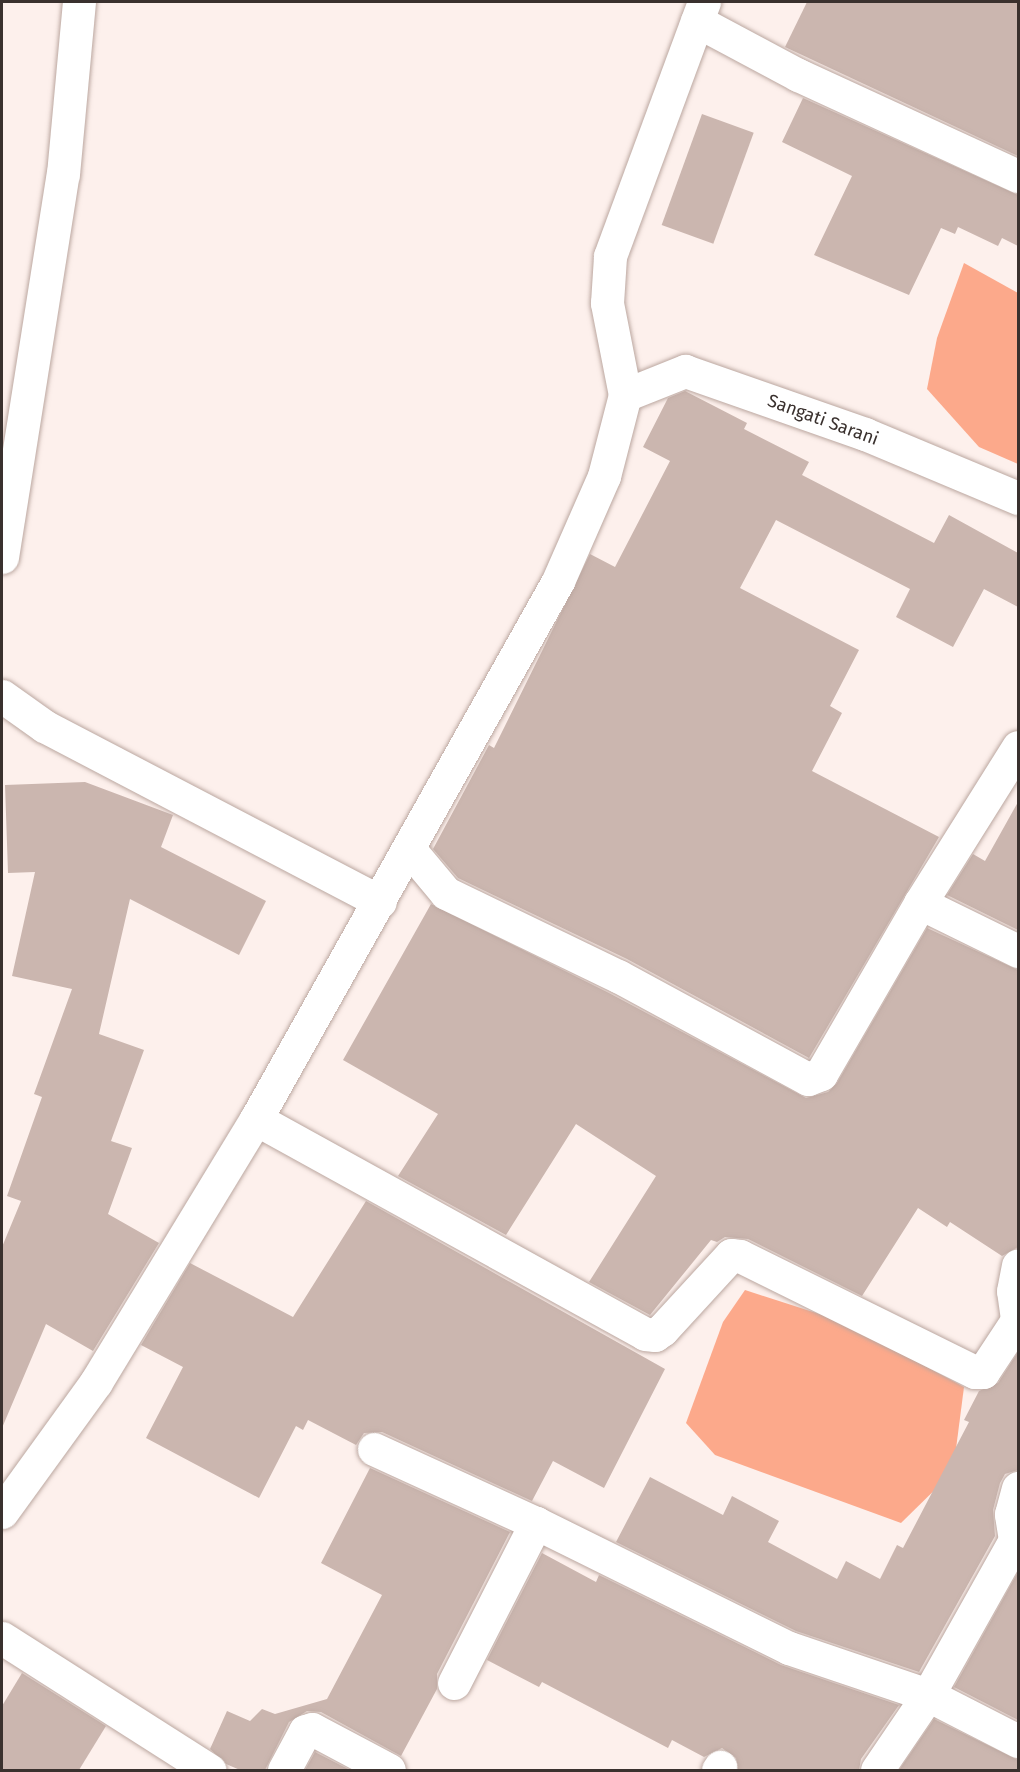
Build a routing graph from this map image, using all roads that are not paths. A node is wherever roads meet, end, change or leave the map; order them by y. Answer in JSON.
{"nodes":[{"id":1,"x":79,"y":2,"type":"edge"},
{"id":2,"x":700,"y":11,"type":"edge"},
{"id":3,"x":1018,"y":176,"type":"edge"},
{"id":4,"x":625,"y":395,"type":"junction"},
{"id":5,"x":1018,"y":498,"type":"edge"},
{"id":6,"x":2,"y":557,"type":"edge"},
{"id":7,"x":2,"y":696,"type":"edge"},
{"id":8,"x":1018,"y":747,"type":"edge"},
{"id":9,"x":410,"y":850,"type":"junction"},
{"id":10,"x":380,"y":902,"type":"junction"},
{"id":11,"x":920,"y":903,"type":"junction"},
{"id":12,"x":1018,"y":951,"type":"edge"},
{"id":13,"x":256,"y":1119,"type":"junction"},
{"id":14,"x":1018,"y":1265,"type":"edge"},
{"id":15,"x":1018,"y":1319,"type":"edge"},
{"id":16,"x":374,"y":1449,"type":"dead end"},
{"id":17,"x":1018,"y":1488,"type":"edge"},
{"id":18,"x":2,"y":1512,"type":"edge"},
{"id":19,"x":536,"y":1523,"type":"junction"},
{"id":20,"x":1017,"y":1541,"type":"edge"},
{"id":21,"x":2,"y":1638,"type":"edge"},
{"id":22,"x":454,"y":1683,"type":"dead end"},
{"id":23,"x":928,"y":1695,"type":"junction"},
{"id":24,"x":1018,"y":1741,"type":"edge"},
{"id":25,"x":209,"y":1770,"type":"edge"},
{"id":26,"x":284,"y":1770,"type":"edge"},
{"id":27,"x":389,"y":1770,"type":"edge"},
{"id":28,"x":877,"y":1770,"type":"edge"}],
"edges":[{"from":1,"to":6,"type":"street"},
{"from":2,"to":3,"type":"street"},
{"from":2,"to":4,"type":"street"},
{"from":4,"to":5,"type":"street","name":"Sangati Sarani"},
{"from":4,"to":9,"type":"street"},
{"from":7,"to":10,"type":"street"},
{"from":8,"to":11,"type":"street"},
{"from":9,"to":10,"type":"street"},
{"from":9,"to":11,"type":"street"},
{"from":10,"to":13,"type":"street"},
{"from":11,"to":12,"type":"street"},
{"from":13,"to":15,"type":"street"},
{"from":13,"to":18,"type":"street"},
{"from":14,"to":15,"type":"street"},
{"from":16,"to":19,"type":"street"},
{"from":17,"to":20,"type":"street"},
{"from":19,"to":22,"type":"street"},
{"from":19,"to":23,"type":"street"},
{"from":20,"to":23,"type":"street"},
{"from":21,"to":25,"type":"street"},
{"from":23,"to":24,"type":"street"},
{"from":23,"to":28,"type":"street"},
{"from":26,"to":27,"type":"street"}]}
